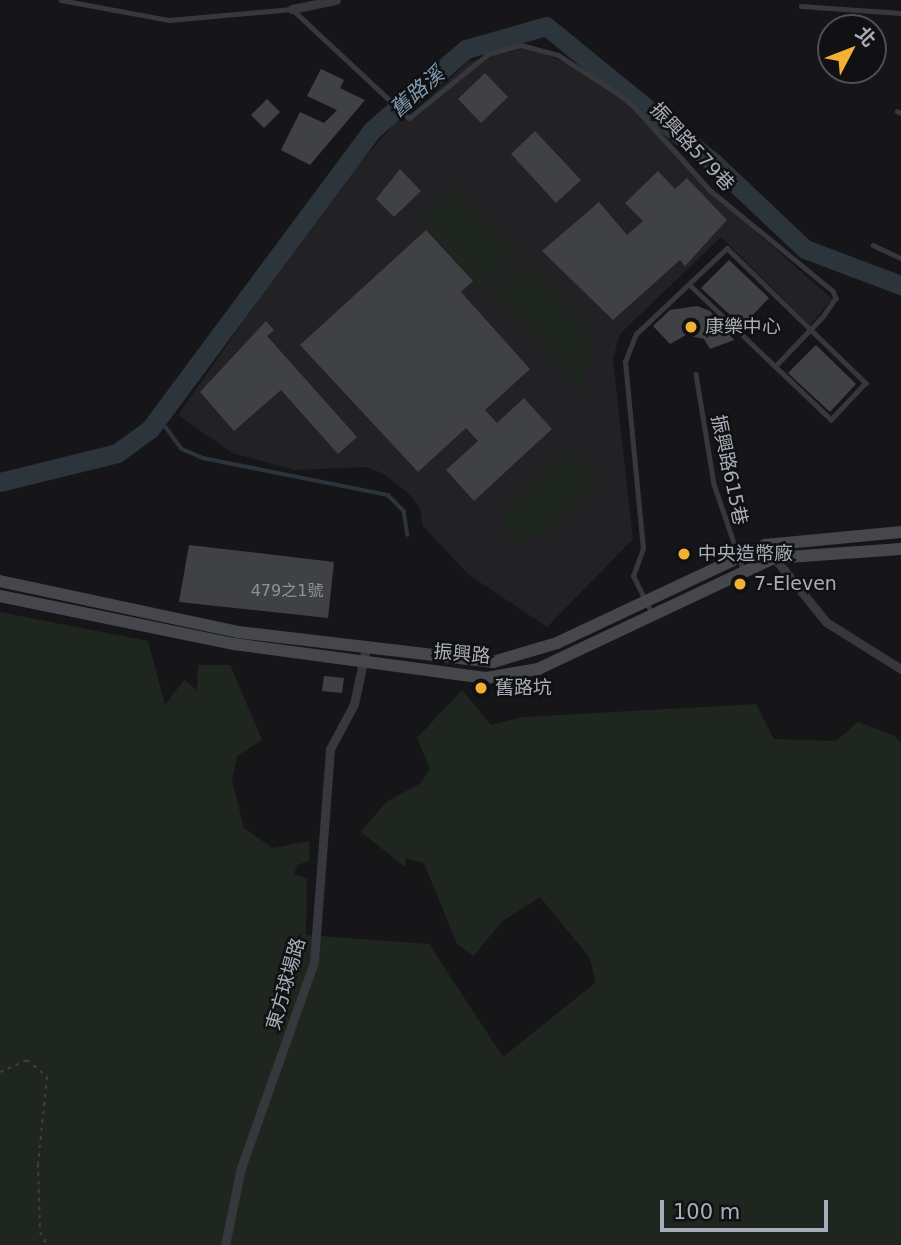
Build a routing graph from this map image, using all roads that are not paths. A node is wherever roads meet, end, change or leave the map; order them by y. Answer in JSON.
{"nodes":[{"id":1,"x":61,"y":0,"type":"edge"},
{"id":2,"x":336,"y":0,"type":"edge"},
{"id":3,"x":801,"y":6,"type":"dead end"},
{"id":4,"x":292,"y":9,"type":"junction"},
{"id":5,"x":901,"y":13,"type":"edge"},
{"id":6,"x":873,"y":245,"type":"dead end"},
{"id":7,"x":901,"y":258,"type":"edge"},
{"id":8,"x":689,"y":285,"type":"junction"},
{"id":9,"x":811,"y":329,"type":"junction"},
{"id":10,"x":776,"y":366,"type":"junction"},
{"id":11,"x":696,"y":374,"type":"dead end"},
{"id":12,"x":901,"y":532,"type":"edge"},
{"id":13,"x":765,"y":545,"type":"junction"},
{"id":14,"x":901,"y":549,"type":"edge"},
{"id":15,"x":736,"y":556,"type":"junction"},
{"id":16,"x":774,"y":558,"type":"junction"},
{"id":17,"x":743,"y":569,"type":"junction"},
{"id":18,"x":0,"y":581,"type":"edge"},
{"id":19,"x":0,"y":596,"type":"edge"},
{"id":20,"x":645,"y":598,"type":"junction"},
{"id":21,"x":652,"y":613,"type":"junction"},
{"id":22,"x":365,"y":654,"type":"junction"},
{"id":23,"x":901,"y":668,"type":"edge"},
{"id":24,"x":225,"y":1245,"type":"edge"}],
"edges":[{"from":1,"to":4,"type":"lane"},
{"from":2,"to":4,"type":"street"},
{"from":3,"to":5,"type":"lane"},
{"from":4,"to":9,"type":"lane","name":"振興路579巷"},
{"from":6,"to":7,"type":"lane"},
{"from":8,"to":9,"type":"lane"},
{"from":8,"to":10,"type":"lane"},
{"from":8,"to":20,"type":"lane"},
{"from":9,"to":10,"type":"lane","name":"振興路579巷"},
{"from":9,"to":10,"type":"lane"},
{"from":11,"to":15,"type":"lane","name":"振興路615巷"},
{"from":12,"to":13,"type":"street","name":"振興路"},
{"from":13,"to":15,"type":"street","name":"振興路"},
{"from":13,"to":16,"type":"street"},
{"from":14,"to":16,"type":"street","name":"振興路"},
{"from":15,"to":17,"type":"lane","name":"振興路615巷"},
{"from":15,"to":20,"type":"street","name":"振興路"},
{"from":16,"to":17,"type":"street","name":"振興路"},
{"from":16,"to":23,"type":"street"},
{"from":17,"to":21,"type":"street","name":"振興路"},
{"from":18,"to":22,"type":"street","name":"振興路"},
{"from":19,"to":22,"type":"street","name":"振興路"},
{"from":20,"to":21,"type":"lane"},
{"from":20,"to":22,"type":"street","name":"振興路"},
{"from":21,"to":22,"type":"street","name":"振興路"},
{"from":22,"to":24,"type":"street","name":"東方球場路"}]}
